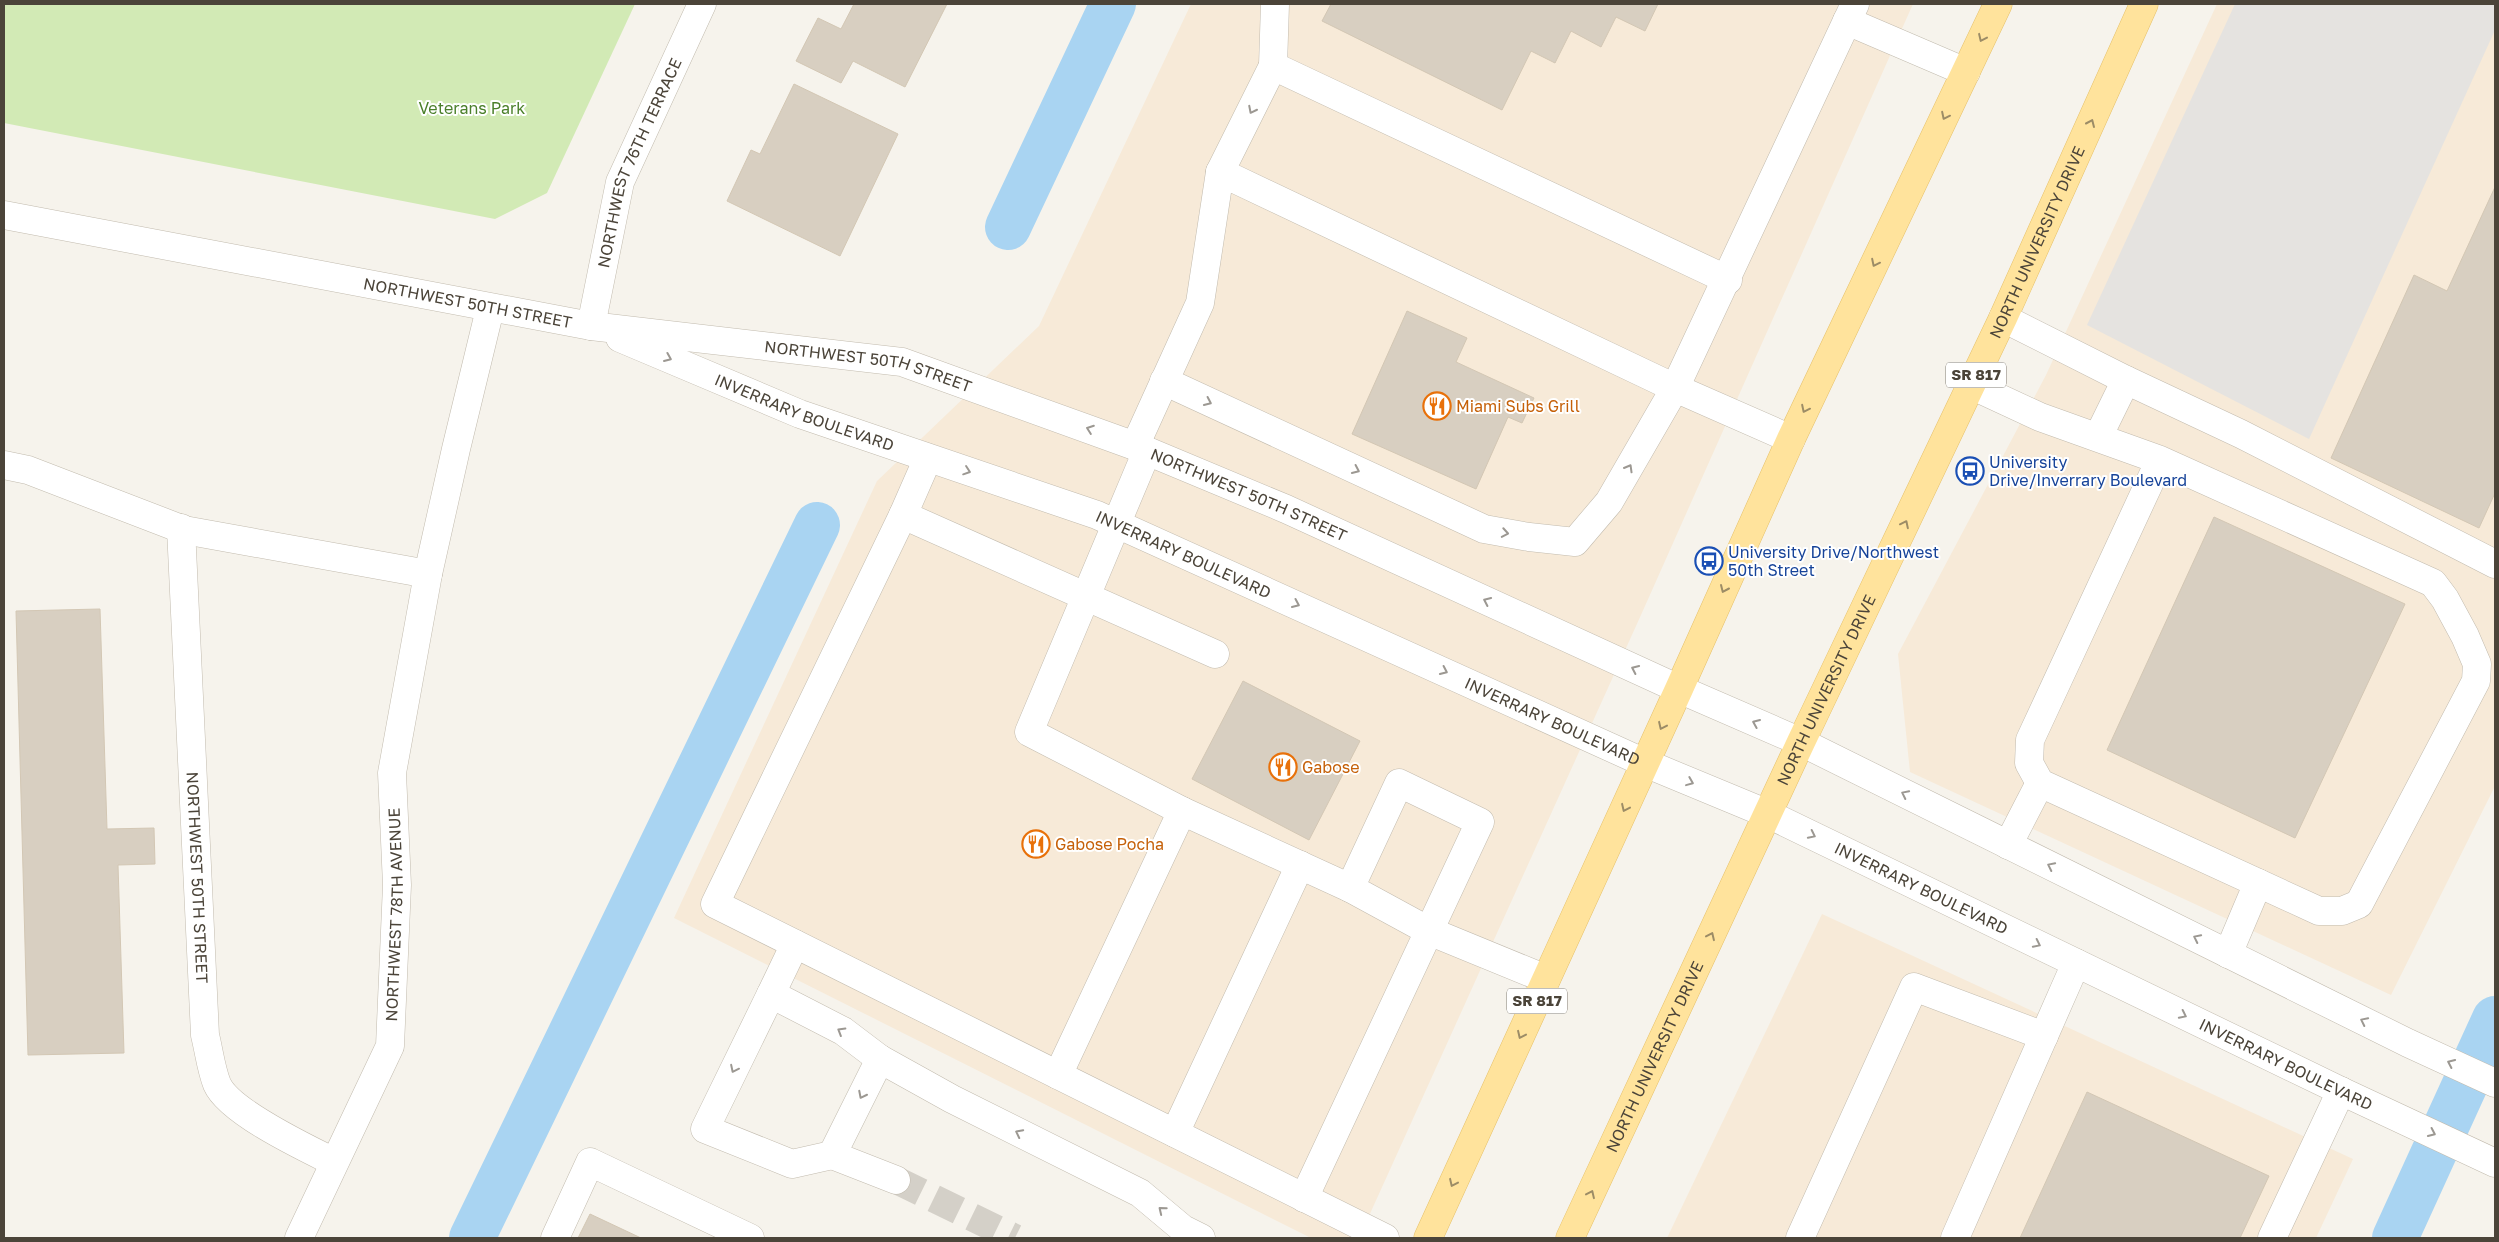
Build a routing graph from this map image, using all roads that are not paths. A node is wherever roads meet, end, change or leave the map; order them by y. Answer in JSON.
{"nodes":[{"id":1,"x":702,"y":4,"type":"edge"},
{"id":2,"x":1275,"y":4,"type":"edge"},
{"id":3,"x":1998,"y":4,"type":"edge"},
{"id":4,"x":2144,"y":4,"type":"edge"},
{"id":5,"x":1851,"y":13,"type":"edge"},
{"id":6,"x":1273,"y":66,"type":"junction"},
{"id":7,"x":1966,"y":72,"type":"junction"},
{"id":8,"x":1220,"y":172,"type":"junction"},
{"id":9,"x":4,"y":215,"type":"edge"},
{"id":10,"x":1728,"y":280,"type":"junction"},
{"id":11,"x":490,"y":309,"type":"junction"},
{"id":12,"x":2003,"y":318,"type":"junction"},
{"id":13,"x":591,"y":326,"type":"junction"},
{"id":14,"x":2126,"y":380,"type":"junction"},
{"id":15,"x":1164,"y":382,"type":"junction"},
{"id":16,"x":1971,"y":385,"type":"junction"},
{"id":17,"x":1675,"y":388,"type":"junction"},
{"id":18,"x":2098,"y":438,"type":"junction"},
{"id":19,"x":1790,"y":439,"type":"junction"},
{"id":20,"x":1141,"y":448,"type":"junction"},
{"id":21,"x":928,"y":458,"type":"junction"},
{"id":22,"x":2160,"y":460,"type":"junction"},
{"id":23,"x":4,"y":465,"type":"edge"},
{"id":24,"x":903,"y":515,"type":"junction"},
{"id":25,"x":1117,"y":524,"type":"junction"},
{"id":26,"x":181,"y":528,"type":"junction"},
{"id":27,"x":2495,"y":564,"type":"edge"},
{"id":28,"x":428,"y":574,"type":"junction"},
{"id":29,"x":1087,"y":596,"type":"junction"},
{"id":30,"x":1215,"y":654,"type":"dead end"},
{"id":31,"x":1679,"y":689,"type":"junction"},
{"id":32,"x":1801,"y":742,"type":"junction"},
{"id":33,"x":1645,"y":763,"type":"junction"},
{"id":34,"x":2040,"y":783,"type":"junction"},
{"id":35,"x":1182,"y":811,"type":"junction"},
{"id":36,"x":1768,"y":814,"type":"junction"},
{"id":37,"x":2008,"y":845,"type":"junction"},
{"id":38,"x":1300,"y":865,"type":"junction"},
{"id":39,"x":2258,"y":883,"type":"junction"},
{"id":40,"x":1350,"y":888,"type":"junction"},
{"id":41,"x":1428,"y":931,"type":"junction"},
{"id":42,"x":795,"y":944,"type":"junction"},
{"id":43,"x":2228,"y":954,"type":"junction"},
{"id":44,"x":2076,"y":963,"type":"junction"},
{"id":45,"x":1546,"y":979,"type":"junction"},
{"id":46,"x":771,"y":994,"type":"junction"},
{"id":47,"x":2044,"y":1036,"type":"junction"},
{"id":48,"x":880,"y":1060,"type":"junction"},
{"id":49,"x":1058,"y":1075,"type":"junction"},
{"id":50,"x":2495,"y":1083,"type":"edge"},
{"id":51,"x":2341,"y":1091,"type":"junction"},
{"id":52,"x":1175,"y":1133,"type":"junction"},
{"id":53,"x":832,"y":1155,"type":"junction"},
{"id":54,"x":2484,"y":1158,"type":"edge"},
{"id":55,"x":334,"y":1162,"type":"junction"},
{"id":56,"x":896,"y":1180,"type":"tunnel mouth"},
{"id":57,"x":1304,"y":1198,"type":"junction"},
{"id":58,"x":299,"y":1238,"type":"edge"},
{"id":59,"x":555,"y":1238,"type":"edge"},
{"id":60,"x":750,"y":1238,"type":"edge"},
{"id":61,"x":1201,"y":1238,"type":"edge"},
{"id":62,"x":1385,"y":1238,"type":"edge"},
{"id":63,"x":1428,"y":1238,"type":"edge"},
{"id":64,"x":1570,"y":1238,"type":"edge"},
{"id":65,"x":1800,"y":1238,"type":"edge"},
{"id":66,"x":1955,"y":1238,"type":"edge"},
{"id":67,"x":2272,"y":1238,"type":"edge"}],
"edges":[{"from":1,"to":13,"type":"street","name":"NORTHWEST 76TH TERRACE"},
{"from":2,"to":6,"type":"street"},
{"from":3,"to":7,"type":"main road","number":"SR 817","one_way":true},
{"from":12,"to":4,"type":"main road","name":"NORTH UNIVERSITY DRIVE","number":"SR 817","one_way":true},
{"from":5,"to":7,"type":"street"},
{"from":5,"to":10,"type":"street"},
{"from":6,"to":8,"type":"street","one_way":true},
{"from":6,"to":10,"type":"street"},
{"from":7,"to":19,"type":"main road","number":"SR 817","one_way":true},
{"from":8,"to":15,"type":"street"},
{"from":8,"to":17,"type":"street"},
{"from":9,"to":11,"type":"street","name":"NORTHWEST 50TH STREET"},
{"from":10,"to":17,"type":"street"},
{"from":11,"to":13,"type":"street","name":"NORTHWEST 50TH STREET"},
{"from":11,"to":28,"type":"street"},
{"from":12,"to":14,"type":"street"},
{"from":12,"to":16,"type":"main road","name":"NORTH UNIVERSITY DRIVE","number":"SR 817"},
{"from":20,"to":13,"type":"street","name":"NORTHWEST 50TH STREET","one_way":true},
{"from":13,"to":21,"type":"street","name":"INVERRARY BOULEVARD","one_way":true},
{"from":14,"to":18,"type":"street"},
{"from":14,"to":27,"type":"street"},
{"from":15,"to":17,"type":"street","one_way":true},
{"from":15,"to":20,"type":"street"},
{"from":16,"to":18,"type":"street"},
{"from":32,"to":16,"type":"main road","name":"NORTH UNIVERSITY DRIVE","number":"SR 817","one_way":true},
{"from":17,"to":19,"type":"street"},
{"from":18,"to":22,"type":"street"},
{"from":19,"to":31,"type":"main road","number":"SR 817","one_way":true},
{"from":20,"to":25,"type":"street"},
{"from":31,"to":20,"type":"street","name":"NORTHWEST 50TH STREET","one_way":true},
{"from":21,"to":24,"type":"street"},
{"from":21,"to":25,"type":"street","name":"INVERRARY BOULEVARD","one_way":true},
{"from":22,"to":34,"type":"street"},
{"from":22,"to":39,"type":"street"},
{"from":23,"to":26,"type":"street"},
{"from":24,"to":29,"type":"street"},
{"from":24,"to":42,"type":"street"},
{"from":25,"to":29,"type":"street"},
{"from":25,"to":33,"type":"street","name":"INVERRARY BOULEVARD","one_way":true},
{"from":26,"to":28,"type":"street"},
{"from":26,"to":55,"type":"street","name":"NORTHWEST 50TH STREET"},
{"from":28,"to":55,"type":"street","name":"NORTHWEST 78TH AVENUE"},
{"from":29,"to":30,"type":"street"},
{"from":29,"to":35,"type":"street"},
{"from":32,"to":31,"type":"street","one_way":true},
{"from":31,"to":33,"type":"main road","number":"SR 817","one_way":true},
{"from":32,"to":36,"type":"main road","name":"NORTH UNIVERSITY DRIVE","number":"SR 817"},
{"from":37,"to":32,"type":"street","one_way":true},
{"from":33,"to":36,"type":"street","name":"INVERRARY BOULEVARD","one_way":true},
{"from":33,"to":45,"type":"main road","number":"SR 817","one_way":true},
{"from":34,"to":37,"type":"street"},
{"from":34,"to":39,"type":"street"},
{"from":35,"to":38,"type":"street"},
{"from":35,"to":49,"type":"street"},
{"from":36,"to":44,"type":"street","name":"INVERRARY BOULEVARD","one_way":true},
{"from":64,"to":36,"type":"main road","name":"NORTH UNIVERSITY DRIVE","number":"SR 817","one_way":true},
{"from":43,"to":37,"type":"street","one_way":true},
{"from":38,"to":40,"type":"street"},
{"from":38,"to":52,"type":"street"},
{"from":39,"to":43,"type":"street"},
{"from":40,"to":41,"type":"street"},
{"from":40,"to":41,"type":"street"},
{"from":41,"to":45,"type":"street"},
{"from":41,"to":57,"type":"street"},
{"from":42,"to":46,"type":"street"},
{"from":42,"to":49,"type":"street"},
{"from":50,"to":43,"type":"street","one_way":true},
{"from":44,"to":47,"type":"street"},
{"from":44,"to":51,"type":"street","name":"INVERRARY BOULEVARD","one_way":true},
{"from":45,"to":63,"type":"main road","number":"SR 817","one_way":true},
{"from":48,"to":46,"type":"street","one_way":true},
{"from":46,"to":53,"type":"street","one_way":true},
{"from":47,"to":65,"type":"street"},
{"from":47,"to":66,"type":"street"},
{"from":48,"to":53,"type":"street","one_way":true},
{"from":61,"to":48,"type":"street","one_way":true},
{"from":49,"to":52,"type":"street"},
{"from":51,"to":54,"type":"street","name":"INVERRARY BOULEVARD","one_way":true},
{"from":51,"to":67,"type":"street"},
{"from":52,"to":57,"type":"street"},
{"from":53,"to":56,"type":"street"},
{"from":55,"to":58,"type":"street","name":"NORTHWEST 78TH AVENUE"},
{"from":57,"to":62,"type":"street"},
{"from":59,"to":60,"type":"street"}]}
